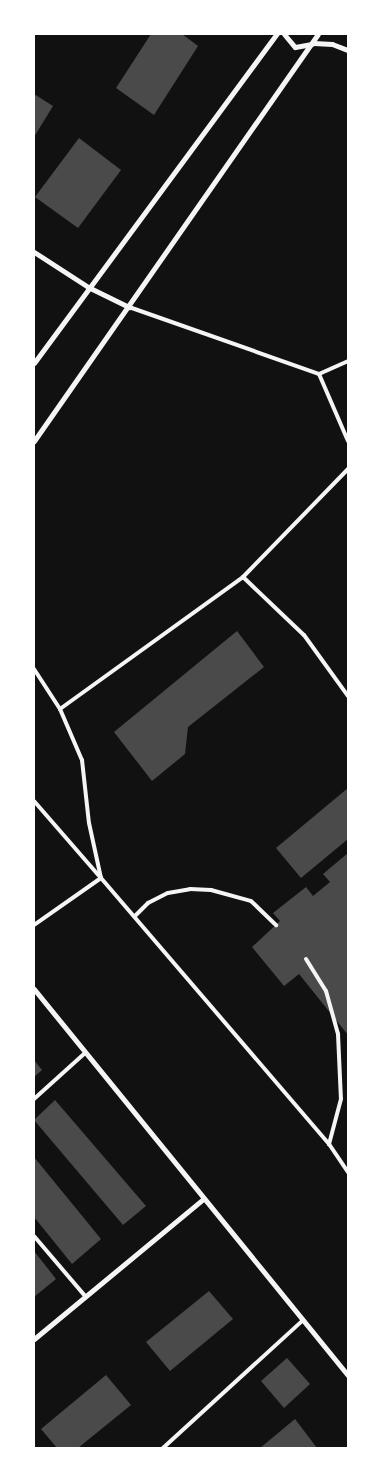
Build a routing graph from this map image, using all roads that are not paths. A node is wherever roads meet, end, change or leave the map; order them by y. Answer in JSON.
{"nodes":[{"id":1,"x":277,"y":34,"type":"edge"},
{"id":2,"x":284,"y":34,"type":"edge"},
{"id":3,"x":318,"y":34,"type":"edge"},
{"id":4,"x":313,"y":43,"type":"junction"},
{"id":5,"x":348,"y":50,"type":"edge"},
{"id":6,"x":34,"y":252,"type":"edge"},
{"id":7,"x":88,"y":287,"type":"junction"},
{"id":8,"x":129,"y":307,"type":"junction"},
{"id":9,"x":348,"y":361,"type":"edge"},
{"id":10,"x":34,"y":363,"type":"edge"},
{"id":11,"x":319,"y":374,"type":"junction"},
{"id":12,"x":34,"y":441,"type":"edge"},
{"id":13,"x":348,"y":441,"type":"edge"},
{"id":14,"x":348,"y":470,"type":"edge"},
{"id":15,"x":243,"y":578,"type":"junction"},
{"id":16,"x":34,"y":669,"type":"edge"},
{"id":17,"x":348,"y":696,"type":"edge"},
{"id":18,"x":60,"y":709,"type":"junction"},
{"id":19,"x":34,"y":801,"type":"edge"},
{"id":20,"x":101,"y":878,"type":"junction"},
{"id":21,"x":136,"y":916,"type":"junction"},
{"id":22,"x":34,"y":925,"type":"edge"},
{"id":23,"x":276,"y":925,"type":"dead end"},
{"id":24,"x":306,"y":959,"type":"dead end"},
{"id":25,"x":34,"y":989,"type":"edge"},
{"id":26,"x":85,"y":1053,"type":"junction"},
{"id":27,"x":34,"y":1099,"type":"edge"},
{"id":28,"x":329,"y":1144,"type":"junction"},
{"id":29,"x":348,"y":1172,"type":"edge"},
{"id":30,"x":203,"y":1199,"type":"junction"},
{"id":31,"x":34,"y":1236,"type":"edge"},
{"id":32,"x":85,"y":1296,"type":"junction"},
{"id":33,"x":303,"y":1320,"type":"junction"},
{"id":34,"x":34,"y":1339,"type":"edge"},
{"id":35,"x":348,"y":1376,"type":"edge"},
{"id":36,"x":163,"y":1448,"type":"edge"}],
"edges":[{"from":1,"to":7,"type":"street"},
{"from":2,"to":4,"type":"street"},
{"from":3,"to":4,"type":"street"},
{"from":4,"to":5,"type":"street"},
{"from":4,"to":8,"type":"street"},
{"from":6,"to":7,"type":"street"},
{"from":7,"to":8,"type":"street"},
{"from":7,"to":10,"type":"street"},
{"from":8,"to":11,"type":"lane"},
{"from":8,"to":12,"type":"street"},
{"from":9,"to":11,"type":"lane"},
{"from":11,"to":13,"type":"lane"},
{"from":14,"to":15,"type":"lane"},
{"from":15,"to":17,"type":"lane"},
{"from":15,"to":18,"type":"lane"},
{"from":16,"to":18,"type":"lane"},
{"from":18,"to":20,"type":"lane"},
{"from":19,"to":20,"type":"lane"},
{"from":20,"to":21,"type":"lane"},
{"from":20,"to":22,"type":"lane"},
{"from":21,"to":23,"type":"lane"},
{"from":21,"to":28,"type":"lane"},
{"from":24,"to":28,"type":"lane"},
{"from":25,"to":26,"type":"street"},
{"from":26,"to":27,"type":"lane"},
{"from":26,"to":30,"type":"street"},
{"from":28,"to":29,"type":"lane"},
{"from":30,"to":32,"type":"street"},
{"from":30,"to":33,"type":"street"},
{"from":31,"to":32,"type":"lane"},
{"from":32,"to":34,"type":"street"},
{"from":33,"to":35,"type":"street"},
{"from":33,"to":36,"type":"lane"}]}
